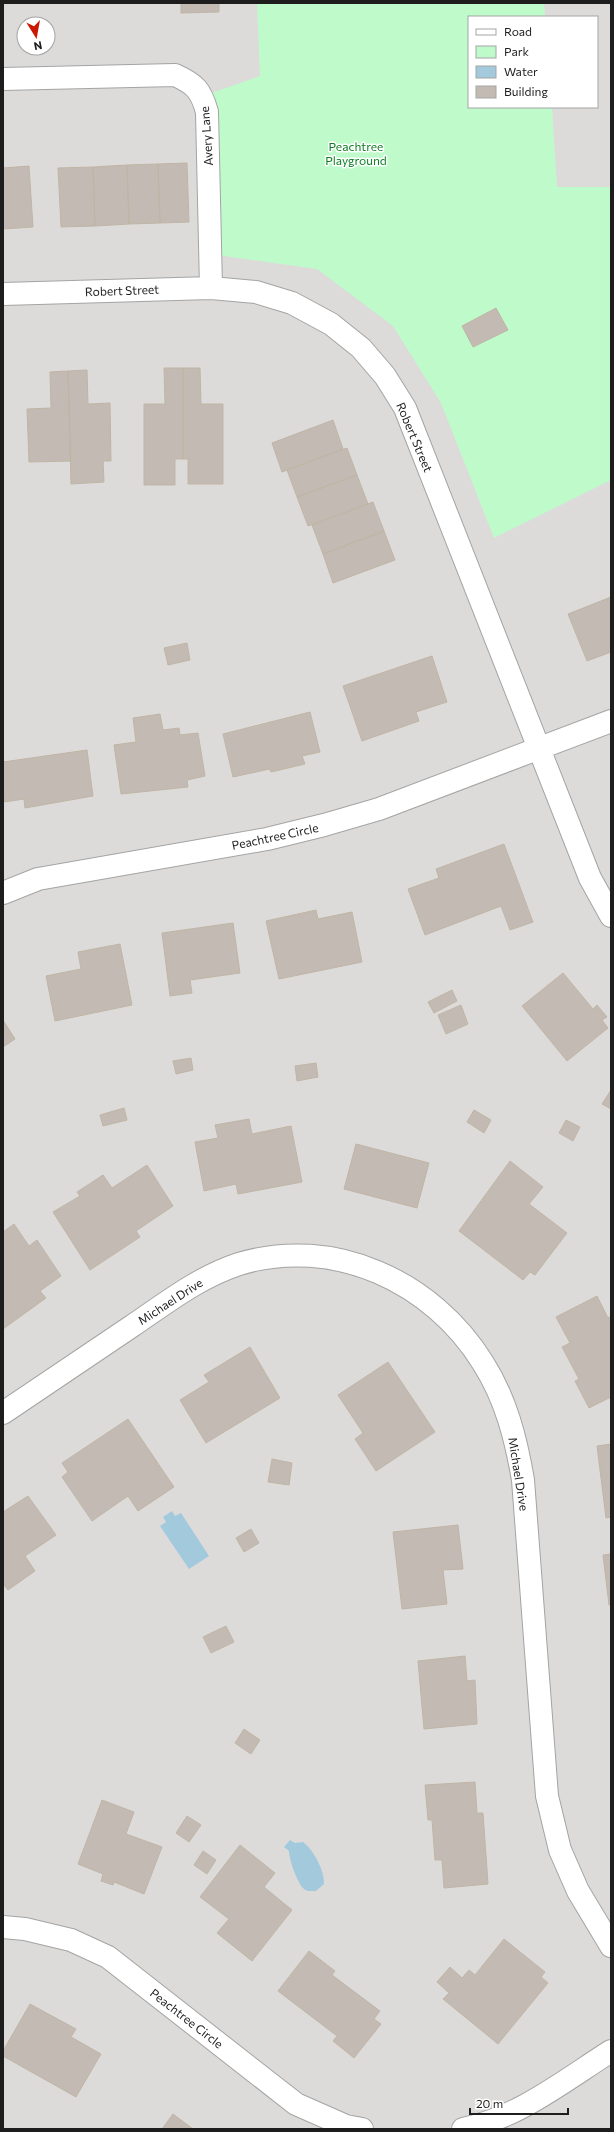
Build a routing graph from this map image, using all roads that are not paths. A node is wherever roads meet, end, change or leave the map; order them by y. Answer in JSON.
{"nodes":[{"id":1,"x":3,"y":79,"type":"edge"},
{"id":2,"x":211,"y":288,"type":"junction"},
{"id":3,"x":3,"y":294,"type":"edge"},
{"id":4,"x":611,"y":722,"type":"edge"},
{"id":5,"x":538,"y":749,"type":"junction"},
{"id":6,"x":3,"y":894,"type":"edge"},
{"id":7,"x":611,"y":916,"type":"edge"},
{"id":8,"x":3,"y":1413,"type":"edge"},
{"id":9,"x":3,"y":1927,"type":"edge"},
{"id":10,"x":611,"y":1946,"type":"edge"},
{"id":11,"x":611,"y":2051,"type":"edge"},
{"id":12,"x":362,"y":2129,"type":"edge"},
{"id":13,"x":463,"y":2129,"type":"edge"}],
"edges":[{"from":1,"to":2,"type":"street","name":"Avery Lane"},
{"from":2,"to":3,"type":"street","name":"Robert Street"},
{"from":2,"to":5,"type":"street","name":"Robert Street"},
{"from":4,"to":5,"type":"street","name":"Peachtree Circle"},
{"from":5,"to":6,"type":"street","name":"Peachtree Circle"},
{"from":5,"to":7,"type":"street"},
{"from":8,"to":10,"type":"street","name":"Michael Drive"},
{"from":9,"to":12,"type":"street","name":"Peachtree Circle"},
{"from":11,"to":13,"type":"street"}]}
